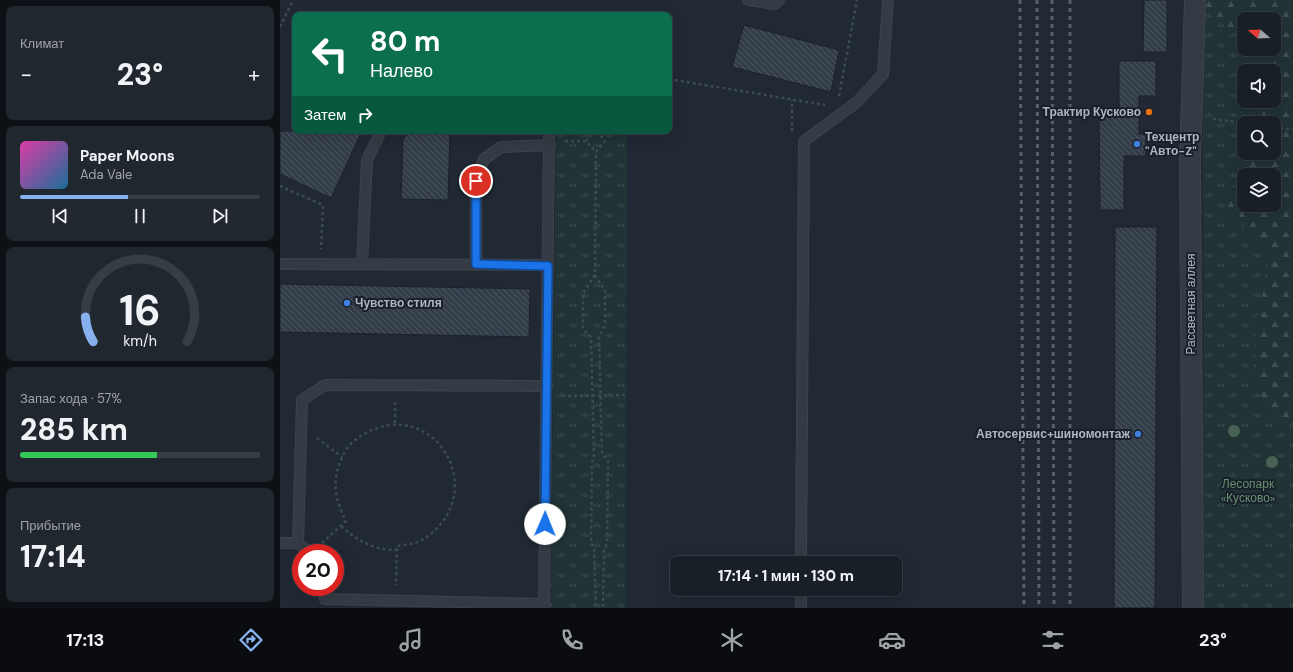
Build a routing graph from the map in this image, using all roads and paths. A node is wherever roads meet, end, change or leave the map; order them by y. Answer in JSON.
{"nodes":[{"id":1,"x":293,"y":0,"type":"edge"},
{"id":2,"x":748,"y":0,"type":"edge"},
{"id":3,"x":779,"y":0,"type":"edge"},
{"id":4,"x":857,"y":0,"type":"edge"},
{"id":5,"x":888,"y":0,"type":"edge"},
{"id":6,"x":1195,"y":0,"type":"edge"},
{"id":7,"x":280,"y":27,"type":"edge"},
{"id":8,"x":672,"y":80,"type":"edge"},
{"id":9,"x":838,"y":99,"type":"dead end"},
{"id":10,"x":830,"y":106,"type":"dead end"},
{"id":11,"x":1192,"y":118,"type":"junction"},
{"id":12,"x":1237,"y":122,"type":"edge"},
{"id":13,"x":1281,"y":128,"type":"edge"},
{"id":14,"x":1293,"y":130,"type":"edge"},
{"id":15,"x":380,"y":134,"type":"edge"},
{"id":16,"x":593,"y":134,"type":"edge"},
{"id":17,"x":599,"y":134,"type":"edge"},
{"id":18,"x":549,"y":139,"type":"edge"},
{"id":19,"x":586,"y":141,"type":"junction"},
{"id":20,"x":596,"y":152,"type":"junction"},
{"id":21,"x":280,"y":186,"type":"edge"},
{"id":22,"x":280,"y":264,"type":"edge"},
{"id":23,"x":320,"y":264,"type":"junction"},
{"id":24,"x":362,"y":264,"type":"junction"},
{"id":25,"x":476,"y":264,"type":"junction"},
{"id":26,"x":548,"y":266,"type":"junction"},
{"id":27,"x":595,"y":275,"type":"junction"},
{"id":28,"x":395,"y":385,"type":"junction"},
{"id":29,"x":546,"y":386,"type":"junction"},
{"id":30,"x":601,"y":395,"type":"junction"},
{"id":31,"x":626,"y":395,"type":"dead end"},
{"id":32,"x":547,"y":396,"type":"junction"},
{"id":33,"x":592,"y":396,"type":"junction"},
{"id":34,"x":301,"y":425,"type":"junction"},
{"id":35,"x":395,"y":425,"type":"junction"},
{"id":36,"x":342,"y":457,"type":"junction"},
{"id":37,"x":341,"y":526,"type":"junction"},
{"id":38,"x":280,"y":543,"type":"edge"},
{"id":39,"x":298,"y":543,"type":"joint"},
{"id":40,"x":321,"y":544,"type":"edge"},
{"id":41,"x":397,"y":550,"type":"junction"},
{"id":42,"x":801,"y":556,"type":"edge"},
{"id":43,"x":324,"y":596,"type":"edge"},
{"id":44,"x":801,"y":596,"type":"edge"},
{"id":45,"x":396,"y":600,"type":"junction"},
{"id":46,"x":544,"y":606,"type":"edge"},
{"id":47,"x":596,"y":608,"type":"edge"},
{"id":48,"x":603,"y":608,"type":"edge"},
{"id":49,"x":801,"y":608,"type":"edge"},
{"id":50,"x":1193,"y":608,"type":"edge"}],
"edges":[{"from":1,"to":7,"type":"path"},
{"from":2,"to":3,"type":"lane"},
{"from":4,"to":9,"type":"path"},
{"from":5,"to":42,"type":"lane"},
{"from":6,"to":11,"type":"street","name":"Рассветная аллея"},
{"from":8,"to":10,"type":"path"},
{"from":11,"to":12,"type":"path"},
{"from":11,"to":50,"type":"street","name":"Рассветная аллея"},
{"from":13,"to":14,"type":"path"},
{"from":15,"to":24,"type":"lane"},
{"from":16,"to":19,"type":"path"},
{"from":17,"to":20,"type":"path"},
{"from":18,"to":19,"type":"path"},
{"from":18,"to":25,"type":"lane"},
{"from":18,"to":26,"type":"lane"},
{"from":19,"to":20,"type":"path"},
{"from":20,"to":27,"type":"path"},
{"from":21,"to":23,"type":"path"},
{"from":22,"to":23,"type":"lane"},
{"from":23,"to":24,"type":"lane"},
{"from":24,"to":25,"type":"lane"},
{"from":25,"to":26,"type":"lane"},
{"from":26,"to":29,"type":"lane"},
{"from":27,"to":30,"type":"path"},
{"from":27,"to":33,"type":"path"},
{"from":28,"to":29,"type":"lane"},
{"from":28,"to":34,"type":"lane"},
{"from":28,"to":35,"type":"path"},
{"from":29,"to":32,"type":"lane"},
{"from":30,"to":31,"type":"path"},
{"from":30,"to":33,"type":"path"},
{"from":30,"to":48,"type":"path"},
{"from":32,"to":33,"type":"path"},
{"from":32,"to":46,"type":"lane"},
{"from":33,"to":47,"type":"path"},
{"from":34,"to":36,"type":"path"},
{"from":34,"to":39,"type":"lane"},
{"from":35,"to":36,"type":"path"},
{"from":35,"to":41,"type":"path"},
{"from":36,"to":37,"type":"path"},
{"from":37,"to":40,"type":"path"},
{"from":37,"to":41,"type":"path"},
{"from":38,"to":39,"type":"lane"},
{"from":41,"to":45,"type":"path"},
{"from":43,"to":45,"type":"lane"},
{"from":44,"to":49,"type":"lane"},
{"from":45,"to":46,"type":"lane"}]}
